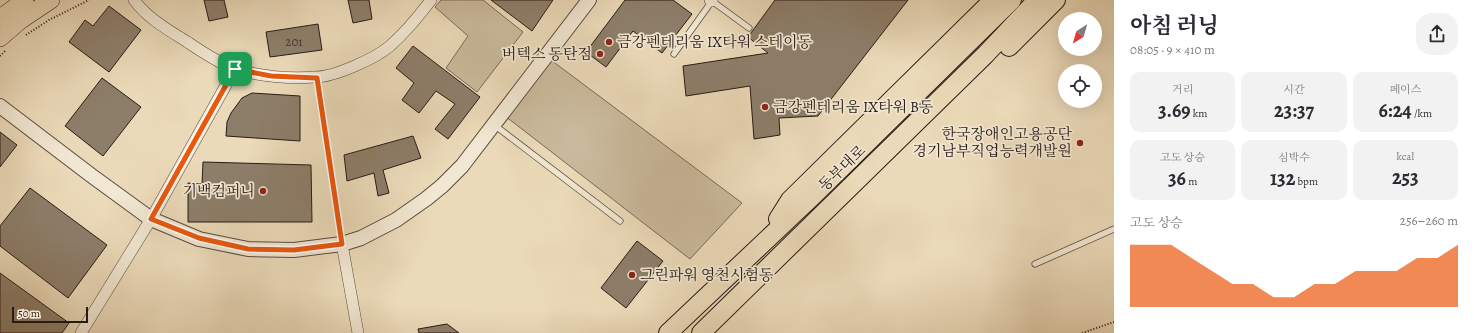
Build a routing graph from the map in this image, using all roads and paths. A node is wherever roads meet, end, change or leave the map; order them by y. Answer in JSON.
{"nodes":[{"id":1,"x":25,"y":0,"type":"edge"},
{"id":2,"x":51,"y":0,"type":"edge"},
{"id":3,"x":89,"y":0,"type":"edge"},
{"id":4,"x":134,"y":0,"type":"edge"},
{"id":5,"x":431,"y":0,"type":"edge"},
{"id":6,"x":588,"y":0,"type":"edge"},
{"id":7,"x":993,"y":0,"type":"edge"},
{"id":8,"x":1012,"y":0,"type":"edge"},
{"id":9,"x":1037,"y":0,"type":"edge"},
{"id":10,"x":1056,"y":0,"type":"edge"},
{"id":11,"x":711,"y":1,"type":"edge"},
{"id":12,"x":0,"y":18,"type":"edge"},
{"id":13,"x":749,"y":28,"type":"dead end"},
{"id":14,"x":24,"y":36,"type":"dead end"},
{"id":15,"x":4,"y":43,"type":"edge"},
{"id":16,"x":674,"y":54,"type":"dead end"},
{"id":17,"x":0,"y":56,"type":"edge"},
{"id":18,"x":235,"y":69,"type":"junction"},
{"id":19,"x":317,"y":78,"type":"junction"},
{"id":20,"x":0,"y":106,"type":"edge"},
{"id":21,"x":493,"y":124,"type":"junction"},
{"id":22,"x":151,"y":219,"type":"junction"},
{"id":23,"x":620,"y":221,"type":"dead end"},
{"id":24,"x":1114,"y":228,"type":"edge"},
{"id":25,"x":342,"y":244,"type":"junction"},
{"id":26,"x":760,"y":247,"type":"junction"},
{"id":27,"x":1036,"y":264,"type":"dead end"},
{"id":28,"x":742,"y":293,"type":"junction"},
{"id":29,"x":1114,"y":322,"type":"edge"},
{"id":30,"x":81,"y":333,"type":"edge"},
{"id":31,"x":358,"y":333,"type":"edge"},
{"id":32,"x":668,"y":333,"type":"edge"},
{"id":33,"x":701,"y":333,"type":"edge"},
{"id":34,"x":1082,"y":333,"type":"edge"}],
"edges":[{"from":1,"to":12,"type":"main road"},
{"from":2,"to":15,"type":"main road"},
{"from":3,"to":14,"type":"path"},
{"from":4,"to":18,"type":"street"},
{"from":5,"to":19,"type":"street"},
{"from":6,"to":21,"type":"street"},
{"from":7,"to":26,"type":"highway"},
{"from":8,"to":26,"type":"highway","name":"동부대로"},
{"from":9,"to":28,"type":"highway","name":"동부대로"},
{"from":10,"to":28,"type":"highway"},
{"from":11,"to":13,"type":"lane"},
{"from":11,"to":16,"type":"lane"},
{"from":15,"to":17,"type":"path"},
{"from":18,"to":19,"type":"street"},
{"from":18,"to":22,"type":"street"},
{"from":19,"to":25,"type":"path"},
{"from":20,"to":22,"type":"street"},
{"from":21,"to":23,"type":"lane"},
{"from":21,"to":25,"type":"street"},
{"from":22,"to":25,"type":"street"},
{"from":22,"to":30,"type":"street"},
{"from":24,"to":27,"type":"lane"},
{"from":25,"to":31,"type":"street"},
{"from":26,"to":32,"type":"highway","name":"동부대로"},
{"from":28,"to":33,"type":"highway","name":"동부대로"},
{"from":29,"to":34,"type":"path"}]}
